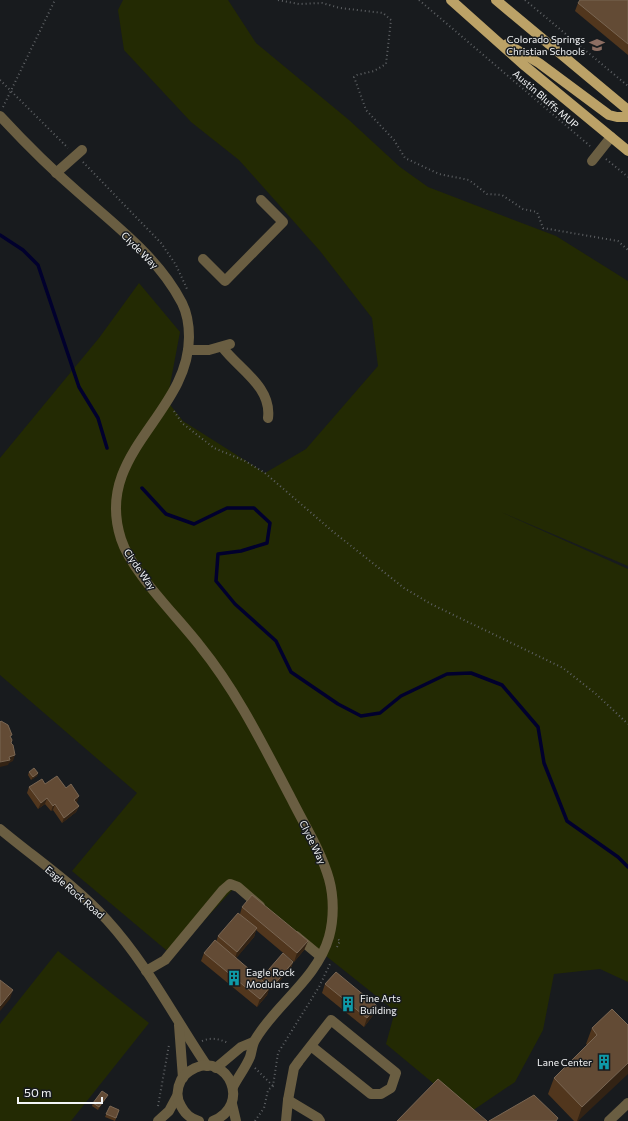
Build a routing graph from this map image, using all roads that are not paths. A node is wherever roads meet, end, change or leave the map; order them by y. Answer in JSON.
{"nodes":[{"id":1,"x":451,"y":0,"type":"edge"},
{"id":2,"x":496,"y":0,"type":"edge"},
{"id":3,"x":485,"y":30,"type":"junction"},
{"id":4,"x":628,"y":110,"type":"edge"},
{"id":5,"x":0,"y":116,"type":"edge"},
{"id":6,"x":628,"y":116,"type":"edge"},
{"id":7,"x":611,"y":137,"type":"junction"},
{"id":8,"x":628,"y":151,"type":"edge"},
{"id":9,"x":78,"y":153,"type":"road end"},
{"id":10,"x":595,"y":156,"type":"road end"},
{"id":11,"x":56,"y":173,"type":"junction"},
{"id":12,"x":261,"y":200,"type":"dead end"},
{"id":13,"x":203,"y":259,"type":"dead end"},
{"id":14,"x":188,"y":350,"type":"junction"},
{"id":15,"x":268,"y":418,"type":"dead end"},
{"id":16,"x":0,"y":829,"type":"edge"},
{"id":17,"x":267,"y":912,"type":"edge"},
{"id":18,"x":291,"y":931,"type":"edge"},
{"id":19,"x":320,"y":956,"type":"junction"},
{"id":20,"x":146,"y":971,"type":"junction"},
{"id":21,"x":179,"y":1025,"type":"junction"},
{"id":22,"x":253,"y":1042,"type":"junction"},
{"id":23,"x":311,"y":1046,"type":"junction"},
{"id":24,"x":211,"y":1067,"type":"junction"},
{"id":25,"x":183,"y":1078,"type":"junction"},
{"id":26,"x":233,"y":1087,"type":"junction"},
{"id":27,"x":178,"y":1096,"type":"junction"},
{"id":28,"x":288,"y":1100,"type":"junction"},
{"id":29,"x":628,"y":1103,"type":"edge"},
{"id":30,"x":232,"y":1104,"type":"junction"},
{"id":31,"x":194,"y":1120,"type":"edge"},
{"id":32,"x":158,"y":1121,"type":"edge"},
{"id":33,"x":213,"y":1121,"type":"edge"},
{"id":34,"x":236,"y":1121,"type":"edge"},
{"id":35,"x":286,"y":1121,"type":"edge"},
{"id":36,"x":320,"y":1121,"type":"edge"},
{"id":37,"x":609,"y":1121,"type":"edge"}],
"edges":[{"from":1,"to":3,"type":"main road"},
{"from":2,"to":4,"type":"main road"},
{"from":3,"to":6,"type":"main road"},
{"from":3,"to":7,"type":"main road"},
{"from":5,"to":11,"type":"street","name":"Clyde Way"},
{"from":7,"to":8,"type":"main road"},
{"from":7,"to":10,"type":"street"},
{"from":9,"to":11,"type":"street"},
{"from":11,"to":14,"type":"street","name":"Clyde Way"},
{"from":12,"to":13,"type":"street"},
{"from":14,"to":15,"type":"street"},
{"from":14,"to":19,"type":"street","name":"Clyde Way"},
{"from":16,"to":20,"type":"street","name":"Eagle Rock Road"},
{"from":17,"to":20,"type":"street"},
{"from":18,"to":19,"type":"street"},
{"from":19,"to":22,"type":"street","name":"Clyde Way"},
{"from":20,"to":21,"type":"street","name":"Eagle Rock Road"},
{"from":21,"to":24,"type":"street","name":"Eagle Rock Road"},
{"from":21,"to":25,"type":"street","name":"Eagle Rock Road"},
{"from":22,"to":24,"type":"street"},
{"from":22,"to":26,"type":"street"},
{"from":23,"to":23,"type":"street"},
{"from":23,"to":28,"type":"street"},
{"from":24,"to":25,"type":"street"},
{"from":24,"to":26,"type":"street","name":"Eagle Rock Road"},
{"from":25,"to":27,"type":"street","name":"Eagle Rock Road"},
{"from":26,"to":30,"type":"street"},
{"from":27,"to":31,"type":"street"},
{"from":27,"to":32,"type":"street","name":"Eagle Rock Road"},
{"from":28,"to":35,"type":"street"},
{"from":28,"to":36,"type":"street"},
{"from":29,"to":37,"type":"street"},
{"from":30,"to":33,"type":"street"},
{"from":30,"to":34,"type":"street"}]}
